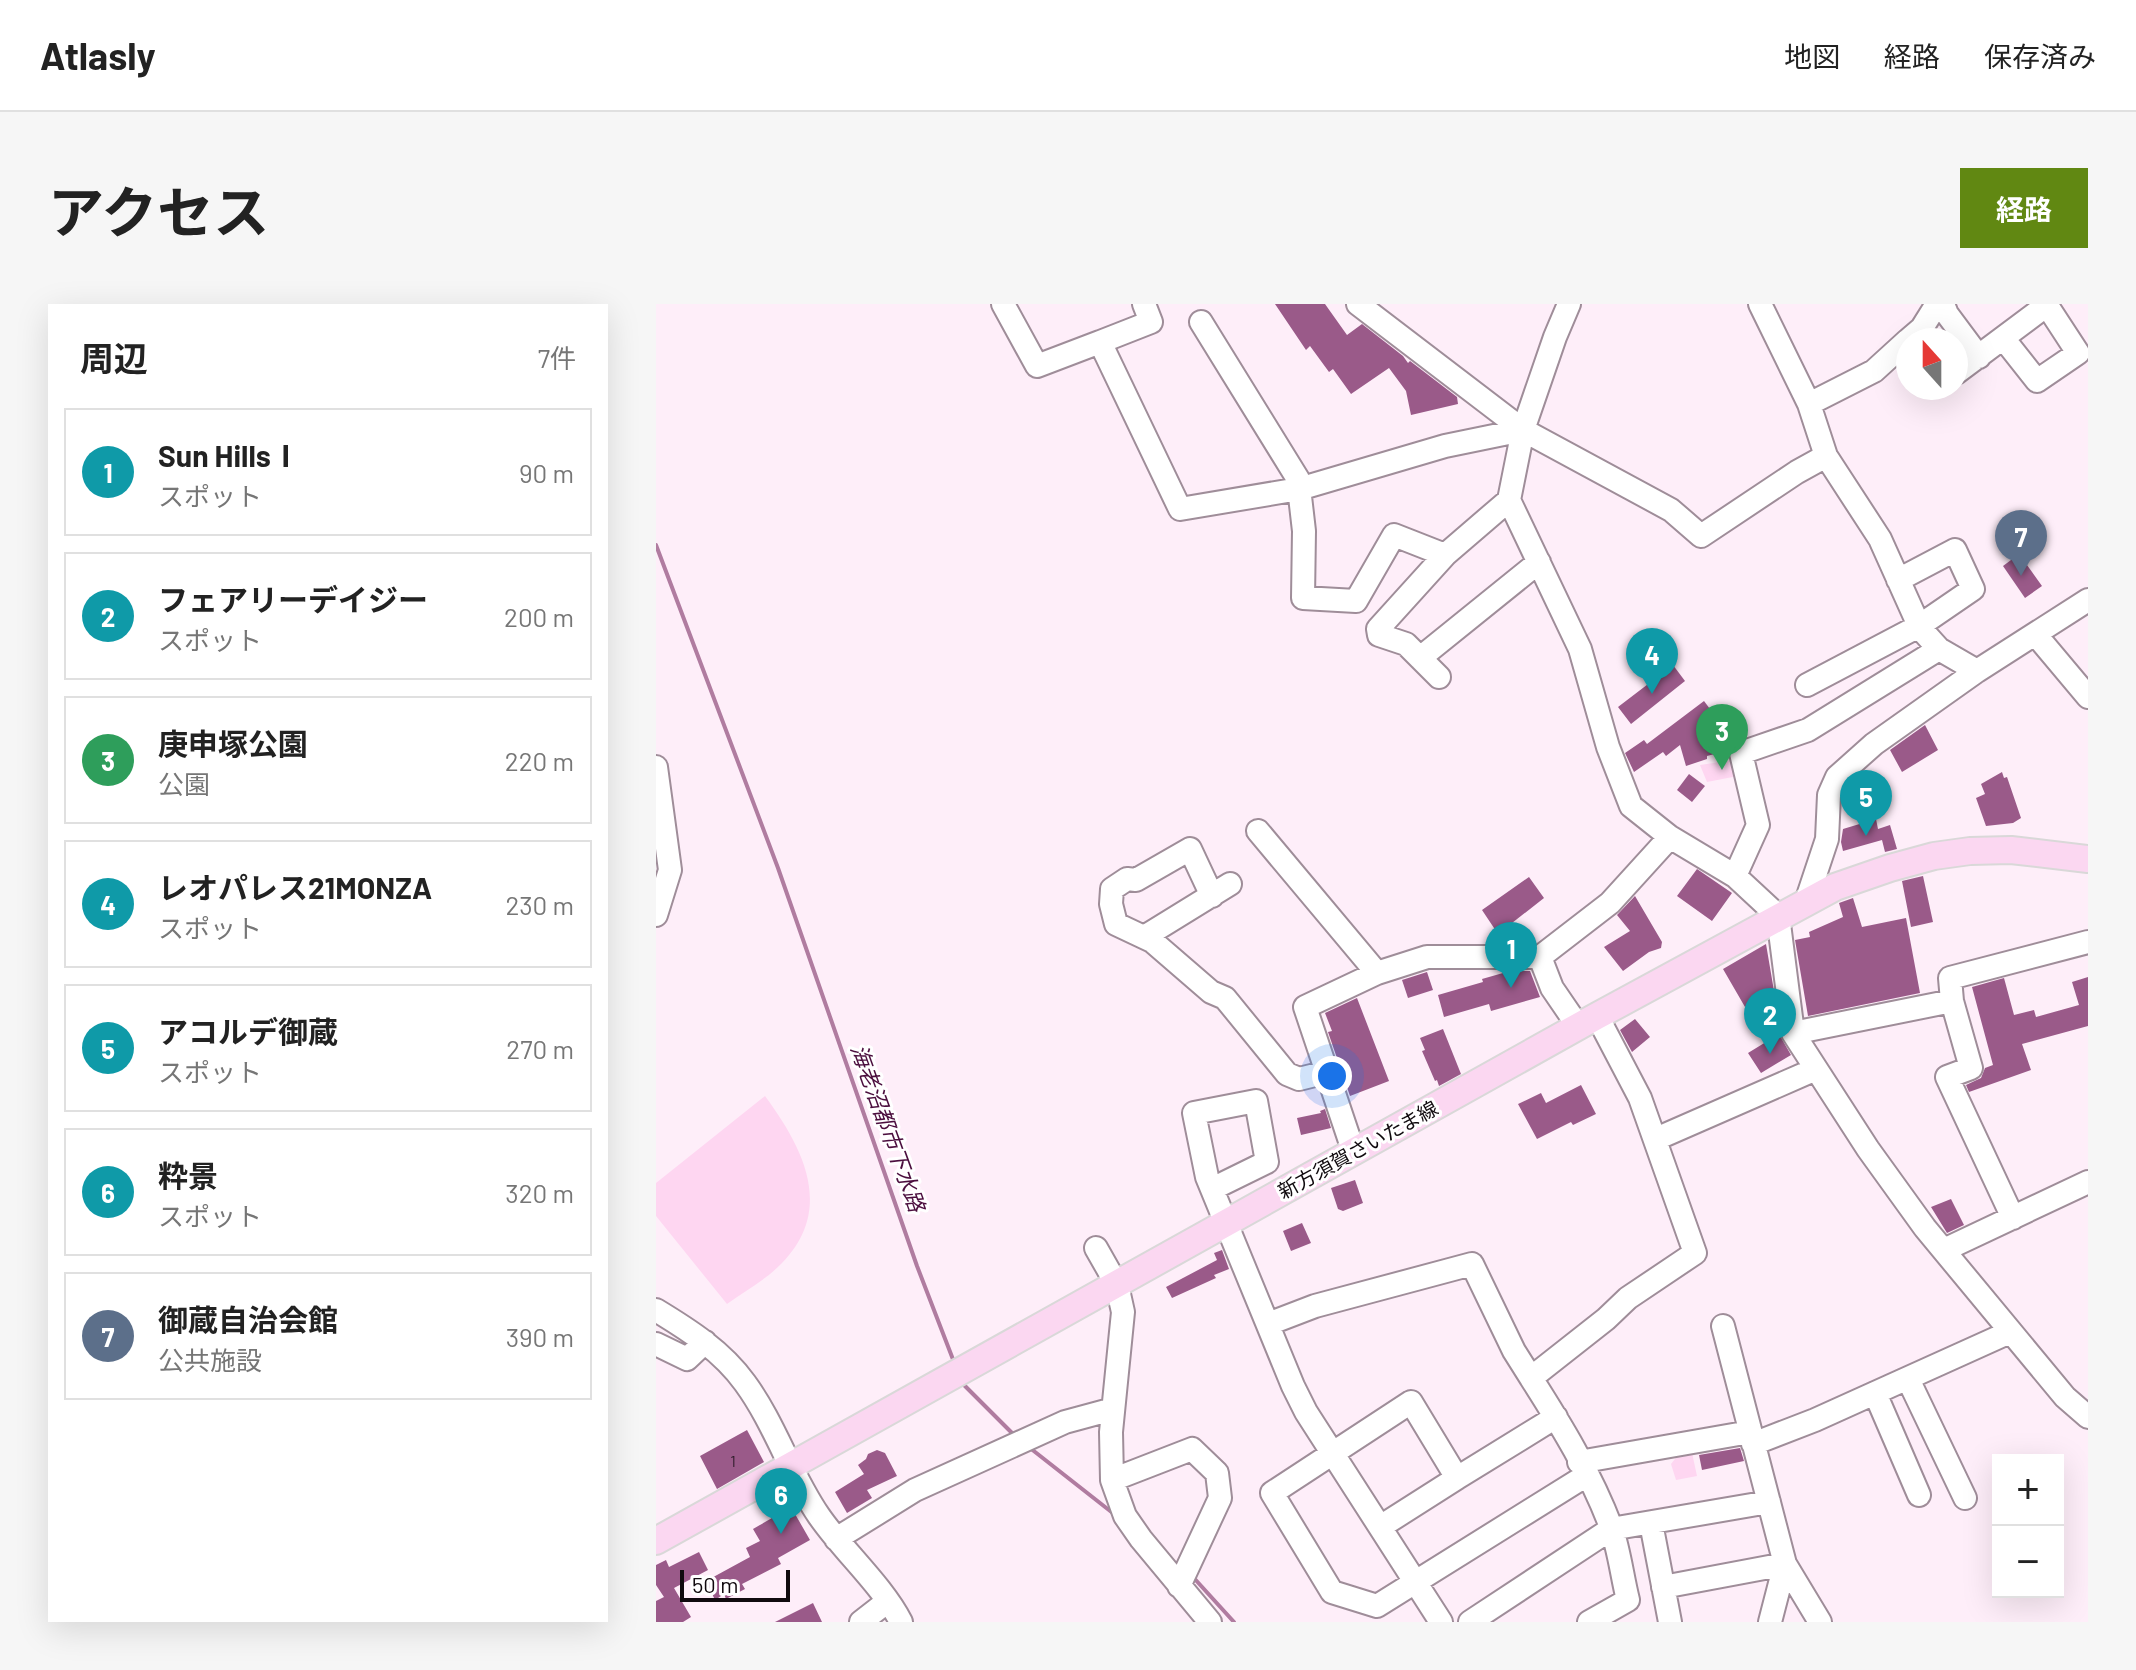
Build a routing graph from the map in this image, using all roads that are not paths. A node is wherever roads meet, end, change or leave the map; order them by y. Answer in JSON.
{"nodes":[{"id":1,"x":1003,"y":304,"type":"edge"},
{"id":2,"x":1144,"y":304,"type":"edge"},
{"id":3,"x":1358,"y":304,"type":"edge"},
{"id":4,"x":1569,"y":304,"type":"edge"},
{"id":5,"x":1760,"y":304,"type":"edge"},
{"id":6,"x":1940,"y":304,"type":"edge"},
{"id":7,"x":2046,"y":305,"type":"edge"},
{"id":8,"x":1201,"y":322,"type":"dead end"},
{"id":9,"x":1922,"y":328,"type":"edge"},
{"id":10,"x":2003,"y":338,"type":"junction"},
{"id":11,"x":1100,"y":342,"type":"junction"},
{"id":12,"x":1896,"y":354,"type":"edge"},
{"id":13,"x":1979,"y":357,"type":"junction"},
{"id":14,"x":1968,"y":365,"type":"edge"},
{"id":15,"x":1809,"y":404,"type":"junction"},
{"id":16,"x":1523,"y":430,"type":"junction"},
{"id":17,"x":1826,"y":456,"type":"junction"},
{"id":18,"x":1299,"y":489,"type":"junction"},
{"id":19,"x":1509,"y":500,"type":"junction"},
{"id":20,"x":1445,"y":555,"type":"junction"},
{"id":21,"x":1539,"y":562,"type":"junction"},
{"id":22,"x":1898,"y":580,"type":"junction"},
{"id":23,"x":2088,"y":600,"type":"edge"},
{"id":24,"x":1919,"y":626,"type":"junction"},
{"id":25,"x":2036,"y":635,"type":"junction"},
{"id":26,"x":1939,"y":649,"type":"junction"},
{"id":27,"x":1420,"y":658,"type":"junction"},
{"id":28,"x":1977,"y":671,"type":"junction"},
{"id":29,"x":1439,"y":677,"type":"dead end"},
{"id":30,"x":1807,"y":685,"type":"dead end"},
{"id":31,"x":2088,"y":697,"type":"edge"},
{"id":32,"x":656,"y":767,"type":"edge"},
{"id":33,"x":658,"y":790,"type":"edge"},
{"id":34,"x":1258,"y":831,"type":"dead end"},
{"id":35,"x":1670,"y":837,"type":"junction"},
{"id":36,"x":2088,"y":859,"type":"edge"},
{"id":37,"x":1735,"y":876,"type":"junction"},
{"id":38,"x":1806,"y":902,"type":"junction"},
{"id":39,"x":656,"y":915,"type":"edge"},
{"id":40,"x":1778,"y":916,"type":"junction"},
{"id":41,"x":1144,"y":937,"type":"junction"},
{"id":42,"x":2088,"y":942,"type":"edge"},
{"id":43,"x":1540,"y":957,"type":"junction"},
{"id":44,"x":1377,"y":973,"type":"junction"},
{"id":45,"x":1952,"y":1001,"type":"junction"},
{"id":46,"x":1588,"y":1021,"type":"junction"},
{"id":47,"x":1793,"y":1033,"type":"junction"},
{"id":48,"x":1816,"y":1069,"type":"junction"},
{"id":49,"x":1327,"y":1072,"type":"junction"},
{"id":50,"x":1656,"y":1139,"type":"junction"},
{"id":51,"x":1354,"y":1153,"type":"junction"},
{"id":52,"x":2088,"y":1182,"type":"edge"},
{"id":53,"x":1212,"y":1189,"type":"dead end"},
{"id":54,"x":2013,"y":1218,"type":"junction"},
{"id":55,"x":1226,"y":1225,"type":"junction"},
{"id":56,"x":1096,"y":1248,"type":"dead end"},
{"id":57,"x":1944,"y":1250,"type":"junction"},
{"id":58,"x":1117,"y":1285,"type":"junction"},
{"id":59,"x":656,"y":1310,"type":"edge"},
{"id":60,"x":1268,"y":1324,"type":"junction"},
{"id":61,"x":1723,"y":1326,"type":"dead end"},
{"id":62,"x":2010,"y":1332,"type":"junction"},
{"id":63,"x":705,"y":1342,"type":"junction"},
{"id":64,"x":656,"y":1344,"type":"edge"},
{"id":65,"x":1531,"y":1378,"type":"junction"},
{"id":66,"x":1908,"y":1379,"type":"junction"},
{"id":67,"x":1875,"y":1393,"type":"junction"},
{"id":68,"x":1113,"y":1409,"type":"junction"},
{"id":69,"x":1556,"y":1417,"type":"junction"},
{"id":70,"x":2088,"y":1417,"type":"edge"},
{"id":71,"x":1751,"y":1438,"type":"junction"},
{"id":72,"x":1332,"y":1451,"type":"junction"},
{"id":73,"x":791,"y":1466,"type":"junction"},
{"id":74,"x":1583,"y":1468,"type":"junction"},
{"id":75,"x":1457,"y":1478,"type":"junction"},
{"id":76,"x":1112,"y":1480,"type":"junction"},
{"id":77,"x":1919,"y":1495,"type":"dead end"},
{"id":78,"x":1965,"y":1498,"type":"dead end"},
{"id":79,"x":1769,"y":1502,"type":"junction"},
{"id":80,"x":1651,"y":1523,"type":"junction"},
{"id":81,"x":1380,"y":1527,"type":"junction"},
{"id":82,"x":1611,"y":1529,"type":"junction"},
{"id":83,"x":836,"y":1539,"type":"junction"},
{"id":84,"x":656,"y":1541,"type":"edge"},
{"id":85,"x":1785,"y":1564,"type":"junction"},
{"id":86,"x":1417,"y":1582,"type":"junction"},
{"id":87,"x":1179,"y":1586,"type":"junction"},
{"id":88,"x":1663,"y":1587,"type":"junction"},
{"id":89,"x":888,"y":1601,"type":"junction"},
{"id":90,"x":1598,"y":1619,"type":"edge"},
{"id":91,"x":861,"y":1622,"type":"edge"},
{"id":92,"x":901,"y":1622,"type":"edge"},
{"id":93,"x":1210,"y":1622,"type":"edge"},
{"id":94,"x":1441,"y":1622,"type":"edge"},
{"id":95,"x":1470,"y":1622,"type":"edge"},
{"id":96,"x":1670,"y":1622,"type":"edge"},
{"id":97,"x":1770,"y":1622,"type":"edge"},
{"id":98,"x":1820,"y":1622,"type":"edge"}],
"edges":[{"from":1,"to":11,"type":"street"},
{"from":2,"to":11,"type":"street"},
{"from":3,"to":16,"type":"street"},
{"from":4,"to":16,"type":"street"},
{"from":5,"to":15,"type":"street"},
{"from":6,"to":9,"type":"street"},
{"from":6,"to":13,"type":"street"},
{"from":7,"to":10,"type":"street"},
{"from":7,"to":10,"type":"street"},
{"from":8,"to":18,"type":"street"},
{"from":10,"to":13,"type":"street"},
{"from":11,"to":18,"type":"street"},
{"from":12,"to":15,"type":"street"},
{"from":13,"to":14,"type":"street"},
{"from":15,"to":17,"type":"street"},
{"from":16,"to":17,"type":"street"},
{"from":16,"to":18,"type":"street"},
{"from":16,"to":19,"type":"street"},
{"from":17,"to":22,"type":"street"},
{"from":18,"to":20,"type":"street"},
{"from":19,"to":20,"type":"street"},
{"from":19,"to":21,"type":"street"},
{"from":20,"to":27,"type":"street"},
{"from":21,"to":27,"type":"street"},
{"from":21,"to":35,"type":"street"},
{"from":22,"to":24,"type":"street"},
{"from":22,"to":24,"type":"street"},
{"from":23,"to":25,"type":"street"},
{"from":24,"to":26,"type":"street"},
{"from":24,"to":30,"type":"street"},
{"from":25,"to":28,"type":"street"},
{"from":25,"to":31,"type":"street"},
{"from":26,"to":28,"type":"street"},
{"from":26,"to":37,"type":"street"},
{"from":27,"to":29,"type":"street"},
{"from":28,"to":38,"type":"street"},
{"from":32,"to":33,"type":"street"},
{"from":33,"to":39,"type":"street"},
{"from":34,"to":44,"type":"street"},
{"from":35,"to":37,"type":"street"},
{"from":35,"to":43,"type":"street"},
{"from":36,"to":38,"type":"main road","name":"新方須賀さいたま線"},
{"from":37,"to":40,"type":"street"},
{"from":38,"to":40,"type":"main road","name":"新方須賀さいたま線"},
{"from":40,"to":46,"type":"main road","name":"新方須賀さいたま線"},
{"from":40,"to":47,"type":"street"},
{"from":41,"to":41,"type":"street"},
{"from":41,"to":49,"type":"street"},
{"from":42,"to":45,"type":"street"},
{"from":43,"to":44,"type":"street"},
{"from":43,"to":46,"type":"street"},
{"from":44,"to":49,"type":"street"},
{"from":45,"to":47,"type":"street"},
{"from":45,"to":54,"type":"street"},
{"from":46,"to":50,"type":"street"},
{"from":46,"to":51,"type":"main road","name":"新方須賀さいたま線"},
{"from":47,"to":48,"type":"street"},
{"from":48,"to":50,"type":"street"},
{"from":48,"to":57,"type":"street"},
{"from":49,"to":51,"type":"street"},
{"from":50,"to":65,"type":"street"},
{"from":51,"to":55,"type":"main road","name":"新方須賀さいたま線"},
{"from":52,"to":54,"type":"street"},
{"from":53,"to":55,"type":"street"},
{"from":54,"to":57,"type":"street"},
{"from":55,"to":58,"type":"main road","name":"新方須賀さいたま線"},
{"from":55,"to":60,"type":"street"},
{"from":56,"to":58,"type":"street"},
{"from":57,"to":62,"type":"street"},
{"from":58,"to":68,"type":"street"},
{"from":58,"to":73,"type":"main road","name":"新方須賀さいたま線"},
{"from":59,"to":63,"type":"street"},
{"from":60,"to":65,"type":"street"},
{"from":60,"to":72,"type":"street"},
{"from":61,"to":71,"type":"street"},
{"from":62,"to":66,"type":"street"},
{"from":62,"to":70,"type":"street"},
{"from":63,"to":64,"type":"street"},
{"from":63,"to":73,"type":"street"},
{"from":65,"to":69,"type":"street"},
{"from":66,"to":67,"type":"street"},
{"from":66,"to":78,"type":"street"},
{"from":67,"to":71,"type":"street"},
{"from":67,"to":77,"type":"street"},
{"from":68,"to":76,"type":"street"},
{"from":68,"to":83,"type":"street"},
{"from":69,"to":74,"type":"street"},
{"from":69,"to":75,"type":"street"},
{"from":71,"to":74,"type":"street"},
{"from":71,"to":79,"type":"street"},
{"from":72,"to":75,"type":"street"},
{"from":72,"to":81,"type":"street"},
{"from":72,"to":86,"type":"street"},
{"from":73,"to":83,"type":"street"},
{"from":73,"to":84,"type":"main road","name":"新方須賀さいたま線"},
{"from":74,"to":82,"type":"street"},
{"from":74,"to":86,"type":"street"},
{"from":75,"to":81,"type":"street"},
{"from":76,"to":87,"type":"street"},
{"from":76,"to":87,"type":"street"},
{"from":79,"to":80,"type":"street"},
{"from":79,"to":85,"type":"street"},
{"from":80,"to":82,"type":"street"},
{"from":80,"to":88,"type":"street"},
{"from":81,"to":86,"type":"street"},
{"from":82,"to":90,"type":"street"},
{"from":82,"to":95,"type":"street"},
{"from":83,"to":89,"type":"street"},
{"from":85,"to":88,"type":"street"},
{"from":85,"to":97,"type":"street"},
{"from":85,"to":98,"type":"street"},
{"from":86,"to":94,"type":"street"},
{"from":87,"to":93,"type":"street"},
{"from":88,"to":96,"type":"street"},
{"from":89,"to":91,"type":"street"},
{"from":89,"to":92,"type":"street"}]}
